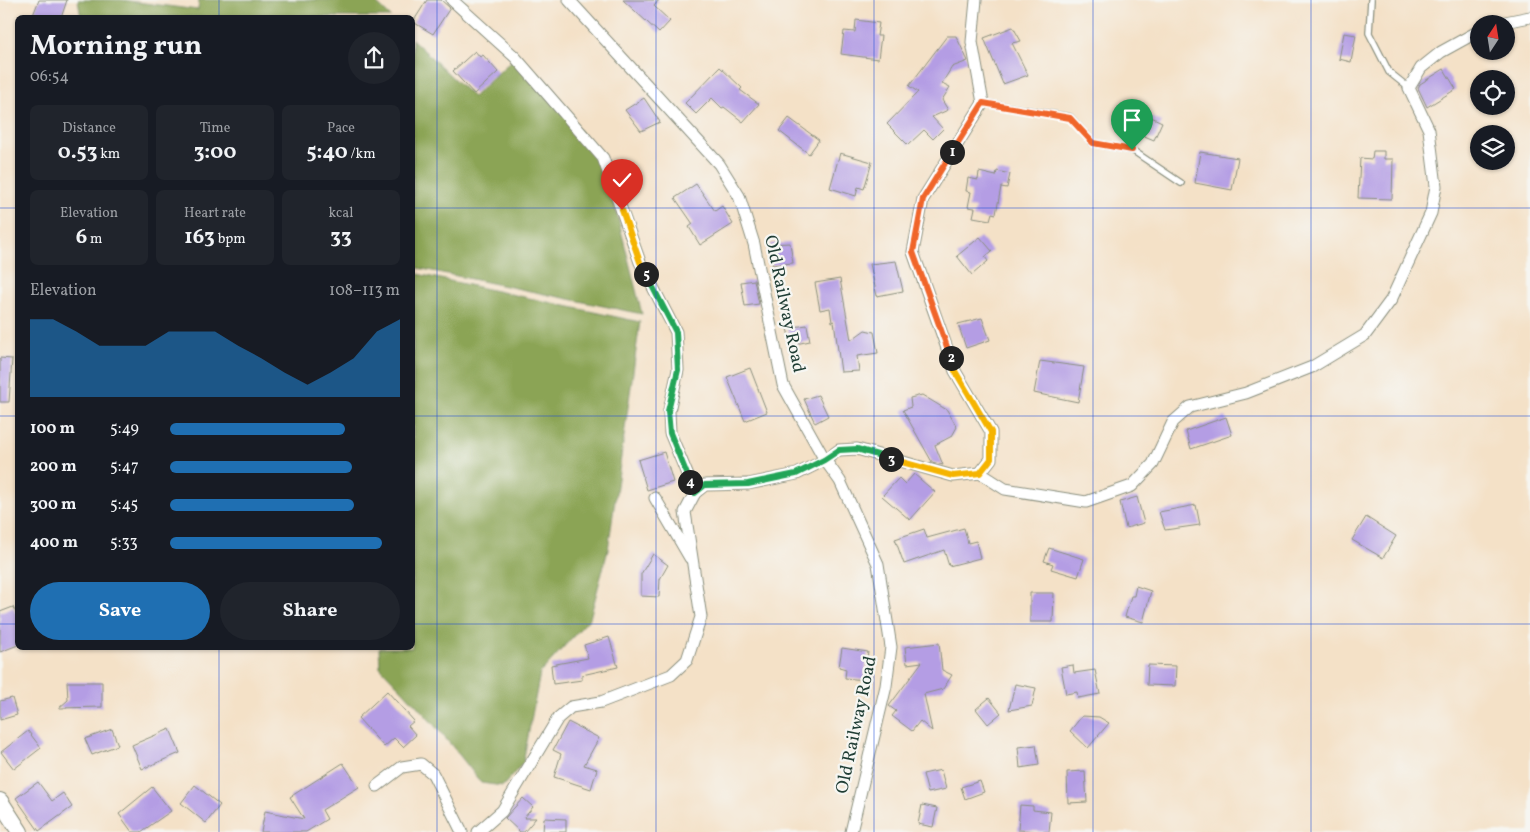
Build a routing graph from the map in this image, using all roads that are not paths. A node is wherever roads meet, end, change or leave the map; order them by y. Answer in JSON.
{"nodes":[{"id":1,"x":452,"y":0,"type":"edge"},
{"id":2,"x":568,"y":0,"type":"edge"},
{"id":3,"x":976,"y":0,"type":"edge"},
{"id":4,"x":1371,"y":0,"type":"edge"},
{"id":5,"x":1530,"y":17,"type":"edge"},
{"id":6,"x":1515,"y":20,"type":"edge"},
{"id":7,"x":1470,"y":35,"type":"edge"},
{"id":8,"x":1409,"y":88,"type":"junction"},
{"id":9,"x":983,"y":103,"type":"junction"},
{"id":10,"x":1182,"y":183,"type":"dead end"},
{"id":11,"x":824,"y":460,"type":"junction"},
{"id":12,"x":980,"y":473,"type":"junction"},
{"id":13,"x":695,"y":493,"type":"junction"},
{"id":14,"x":655,"y":498,"type":"dead end"},
{"id":15,"x":694,"y":563,"type":"junction"},
{"id":16,"x":377,"y":786,"type":"dead end"},
{"id":17,"x":0,"y":801,"type":"edge"},
{"id":18,"x":20,"y":832,"type":"edge"},
{"id":19,"x":462,"y":832,"type":"edge"},
{"id":20,"x":478,"y":832,"type":"edge"},
{"id":21,"x":851,"y":832,"type":"edge"}],
"edges":[{"from":1,"to":13,"type":"street"},
{"from":2,"to":11,"type":"street","name":"Old Railway Road"},
{"from":3,"to":9,"type":"street"},
{"from":4,"to":8,"type":"lane"},
{"from":5,"to":6,"type":"street"},
{"from":7,"to":8,"type":"street"},
{"from":8,"to":12,"type":"street"},
{"from":9,"to":10,"type":"lane"},
{"from":9,"to":12,"type":"street"},
{"from":11,"to":12,"type":"street"},
{"from":11,"to":13,"type":"street"},
{"from":11,"to":21,"type":"street","name":"Old Railway Road"},
{"from":13,"to":15,"type":"street"},
{"from":14,"to":15,"type":"street"},
{"from":15,"to":20,"type":"street"},
{"from":16,"to":19,"type":"street"},
{"from":17,"to":18,"type":"street"}]}
